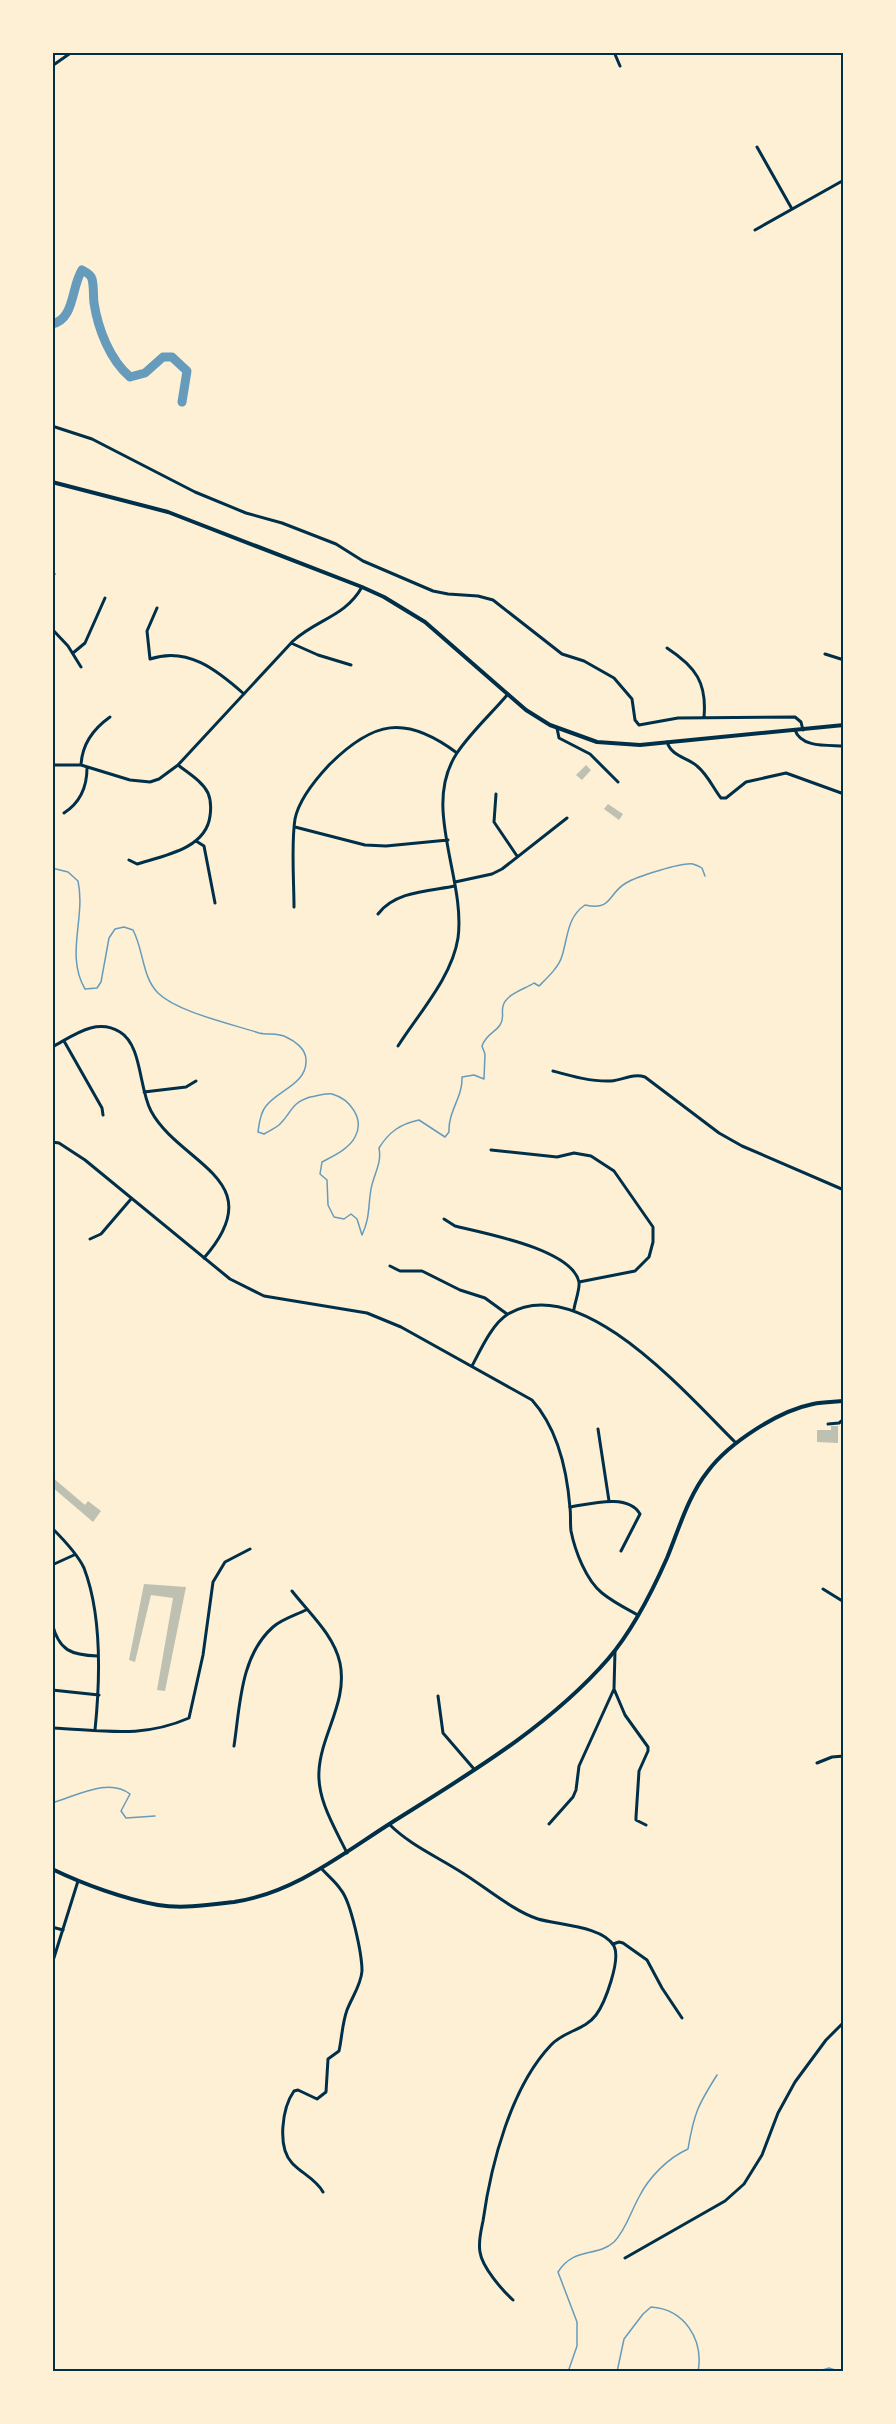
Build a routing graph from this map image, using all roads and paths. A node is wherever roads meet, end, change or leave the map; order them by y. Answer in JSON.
{"nodes":[{"id":1,"x":72,"y":52,"type":"edge"},
{"id":2,"x":614,"y":52,"type":"edge"},
{"id":3,"x":52,"y":66,"type":"edge"},
{"id":4,"x":620,"y":66,"type":"dead end"},
{"id":5,"x":757,"y":147,"type":"dead end"},
{"id":6,"x":843,"y":180,"type":"edge"},
{"id":7,"x":792,"y":209,"type":"junction"},
{"id":8,"x":755,"y":230,"type":"dead end"},
{"id":9,"x":52,"y":426,"type":"edge"},
{"id":10,"x":52,"y":482,"type":"edge"},
{"id":11,"x":362,"y":587,"type":"junction"},
{"id":12,"x":105,"y":598,"type":"dead end"},
{"id":13,"x":157,"y":608,"type":"dead end"},
{"id":14,"x":52,"y":629,"type":"edge"},
{"id":15,"x":291,"y":643,"type":"junction"},
{"id":16,"x":667,"y":648,"type":"dead end"},
{"id":17,"x":73,"y":653,"type":"junction"},
{"id":18,"x":825,"y":654,"type":"dead end"},
{"id":19,"x":843,"y":660,"type":"edge"},
{"id":20,"x":81,"y":666,"type":"dead end"},
{"id":21,"x":351,"y":666,"type":"dead end"},
{"id":22,"x":244,"y":694,"type":"junction"},
{"id":23,"x":508,"y":694,"type":"junction"},
{"id":24,"x":110,"y":717,"type":"dead end"},
{"id":25,"x":704,"y":717,"type":"junction"},
{"id":26,"x":843,"y":725,"type":"edge"},
{"id":27,"x":557,"y":728,"type":"junction"},
{"id":28,"x":795,"y":730,"type":"junction"},
{"id":29,"x":803,"y":730,"type":"junction"},
{"id":30,"x":667,"y":742,"type":"junction"},
{"id":31,"x":843,"y":746,"type":"edge"},
{"id":32,"x":457,"y":753,"type":"junction"},
{"id":33,"x":52,"y":765,"type":"edge"},
{"id":34,"x":81,"y":765,"type":"junction"},
{"id":35,"x":178,"y":765,"type":"junction"},
{"id":36,"x":87,"y":768,"type":"junction"},
{"id":37,"x":618,"y":782,"type":"dead end"},
{"id":38,"x":496,"y":794,"type":"dead end"},
{"id":39,"x":843,"y":794,"type":"edge"},
{"id":40,"x":64,"y":813,"type":"dead end"},
{"id":41,"x":567,"y":818,"type":"dead end"},
{"id":42,"x":295,"y":827,"type":"junction"},
{"id":43,"x":448,"y":840,"type":"junction"},
{"id":44,"x":196,"y":841,"type":"junction"},
{"id":45,"x":517,"y":856,"type":"junction"},
{"id":46,"x":129,"y":860,"type":"dead end"},
{"id":47,"x":455,"y":884,"type":"junction"},
{"id":48,"x":215,"y":903,"type":"dead end"},
{"id":49,"x":294,"y":907,"type":"dead end"},
{"id":50,"x":378,"y":914,"type":"dead end"},
{"id":51,"x":64,"y":1041,"type":"junction"},
{"id":52,"x":398,"y":1046,"type":"dead end"},
{"id":53,"x":52,"y":1047,"type":"edge"},
{"id":54,"x":553,"y":1071,"type":"dead end"},
{"id":55,"x":196,"y":1081,"type":"dead end"},
{"id":56,"x":144,"y":1092,"type":"junction"},
{"id":57,"x":103,"y":1115,"type":"dead end"},
{"id":58,"x":52,"y":1142,"type":"edge"},
{"id":59,"x":491,"y":1150,"type":"dead end"},
{"id":60,"x":843,"y":1190,"type":"edge"},
{"id":61,"x":131,"y":1199,"type":"junction"},
{"id":62,"x":444,"y":1220,"type":"dead end"},
{"id":63,"x":90,"y":1239,"type":"dead end"},
{"id":64,"x":204,"y":1258,"type":"junction"},
{"id":65,"x":390,"y":1266,"type":"dead end"},
{"id":66,"x":579,"y":1282,"type":"junction"},
{"id":67,"x":574,"y":1309,"type":"junction"},
{"id":68,"x":507,"y":1314,"type":"junction"},
{"id":69,"x":472,"y":1366,"type":"junction"},
{"id":70,"x":843,"y":1401,"type":"edge"},
{"id":71,"x":843,"y":1419,"type":"edge"},
{"id":72,"x":828,"y":1424,"type":"dead end"},
{"id":73,"x":598,"y":1429,"type":"dead end"},
{"id":74,"x":737,"y":1444,"type":"junction"},
{"id":75,"x":609,"y":1501,"type":"junction"},
{"id":76,"x":570,"y":1507,"type":"junction"},
{"id":77,"x":52,"y":1528,"type":"edge"},
{"id":78,"x":250,"y":1549,"type":"dead end"},
{"id":79,"x":621,"y":1551,"type":"dead end"},
{"id":80,"x":74,"y":1555,"type":"junction"},
{"id":81,"x":52,"y":1565,"type":"edge"},
{"id":82,"x":823,"y":1589,"type":"dead end"},
{"id":83,"x":292,"y":1591,"type":"dead end"},
{"id":84,"x":843,"y":1602,"type":"edge"},
{"id":85,"x":306,"y":1610,"type":"junction"},
{"id":86,"x":638,"y":1615,"type":"junction"},
{"id":87,"x":52,"y":1623,"type":"edge"},
{"id":88,"x":615,"y":1650,"type":"junction"},
{"id":89,"x":98,"y":1656,"type":"junction"},
{"id":90,"x":614,"y":1689,"type":"junction"},
{"id":91,"x":52,"y":1690,"type":"edge"},
{"id":92,"x":99,"y":1695,"type":"junction"},
{"id":93,"x":438,"y":1696,"type":"dead end"},
{"id":94,"x":52,"y":1728,"type":"edge"},
{"id":95,"x":95,"y":1730,"type":"junction"},
{"id":96,"x":234,"y":1746,"type":"dead end"},
{"id":97,"x":843,"y":1756,"type":"edge"},
{"id":98,"x":817,"y":1763,"type":"dead end"},
{"id":99,"x":474,"y":1769,"type":"junction"},
{"id":100,"x":389,"y":1824,"type":"junction"},
{"id":101,"x":549,"y":1824,"type":"dead end"},
{"id":102,"x":646,"y":1825,"type":"dead end"},
{"id":103,"x":347,"y":1853,"type":"junction"},
{"id":104,"x":52,"y":1869,"type":"edge"},
{"id":105,"x":322,"y":1869,"type":"junction"},
{"id":106,"x":78,"y":1881,"type":"junction"},
{"id":107,"x":52,"y":1927,"type":"edge"},
{"id":108,"x":63,"y":1930,"type":"junction"},
{"id":109,"x":613,"y":1944,"type":"junction"},
{"id":110,"x":52,"y":1964,"type":"edge"},
{"id":111,"x":682,"y":2018,"type":"dead end"},
{"id":112,"x":843,"y":2022,"type":"edge"},
{"id":113,"x":322,"y":2192,"type":"dead end"},
{"id":114,"x":625,"y":2258,"type":"dead end"},
{"id":115,"x":513,"y":2300,"type":"dead end"}],
"edges":[{"from":1,"to":3,"type":"street"},
{"from":2,"to":4,"type":"street"},
{"from":5,"to":7,"type":"street"},
{"from":6,"to":7,"type":"street"},
{"from":7,"to":8,"type":"street"},
{"from":9,"to":25,"type":"street"},
{"from":10,"to":11,"type":"main road"},
{"from":11,"to":15,"type":"street"},
{"from":11,"to":23,"type":"main road"},
{"from":12,"to":17,"type":"street"},
{"from":13,"to":22,"type":"street"},
{"from":14,"to":17,"type":"street"},
{"from":15,"to":21,"type":"street"},
{"from":15,"to":22,"type":"street"},
{"from":16,"to":25,"type":"street"},
{"from":17,"to":20,"type":"street"},
{"from":18,"to":19,"type":"street"},
{"from":22,"to":35,"type":"street"},
{"from":23,"to":27,"type":"main road"},
{"from":23,"to":32,"type":"street"},
{"from":24,"to":34,"type":"street"},
{"from":25,"to":29,"type":"street"},
{"from":26,"to":29,"type":"main road"},
{"from":27,"to":30,"type":"main road"},
{"from":27,"to":37,"type":"street"},
{"from":28,"to":29,"type":"main road"},
{"from":28,"to":30,"type":"main road"},
{"from":28,"to":31,"type":"street"},
{"from":30,"to":39,"type":"street"},
{"from":32,"to":42,"type":"street"},
{"from":32,"to":43,"type":"street"},
{"from":33,"to":34,"type":"street"},
{"from":34,"to":36,"type":"street"},
{"from":35,"to":36,"type":"street"},
{"from":35,"to":44,"type":"street"},
{"from":36,"to":40,"type":"street"},
{"from":38,"to":45,"type":"street"},
{"from":41,"to":45,"type":"street"},
{"from":42,"to":43,"type":"street"},
{"from":42,"to":49,"type":"street"},
{"from":43,"to":47,"type":"street"},
{"from":44,"to":46,"type":"street"},
{"from":44,"to":48,"type":"street"},
{"from":45,"to":47,"type":"street"},
{"from":47,"to":50,"type":"street"},
{"from":47,"to":52,"type":"street"},
{"from":51,"to":53,"type":"street"},
{"from":51,"to":56,"type":"street"},
{"from":51,"to":57,"type":"street"},
{"from":54,"to":60,"type":"street"},
{"from":55,"to":56,"type":"street"},
{"from":56,"to":64,"type":"street"},
{"from":58,"to":61,"type":"street"},
{"from":59,"to":66,"type":"street"},
{"from":61,"to":63,"type":"street"},
{"from":61,"to":64,"type":"street"},
{"from":62,"to":66,"type":"street"},
{"from":64,"to":69,"type":"street"},
{"from":65,"to":68,"type":"street"},
{"from":66,"to":67,"type":"street"},
{"from":67,"to":68,"type":"street"},
{"from":67,"to":74,"type":"street"},
{"from":68,"to":69,"type":"street"},
{"from":69,"to":76,"type":"street"},
{"from":70,"to":74,"type":"main road"},
{"from":71,"to":72,"type":"street"},
{"from":73,"to":75,"type":"street"},
{"from":74,"to":86,"type":"main road"},
{"from":75,"to":76,"type":"street"},
{"from":75,"to":79,"type":"street"},
{"from":76,"to":86,"type":"street"},
{"from":77,"to":80,"type":"street"},
{"from":78,"to":95,"type":"street"},
{"from":80,"to":81,"type":"street"},
{"from":80,"to":89,"type":"street"},
{"from":82,"to":84,"type":"street"},
{"from":83,"to":85,"type":"street"},
{"from":85,"to":96,"type":"street"},
{"from":85,"to":103,"type":"street"},
{"from":86,"to":88,"type":"main road"},
{"from":87,"to":89,"type":"street"},
{"from":88,"to":90,"type":"street"},
{"from":88,"to":99,"type":"main road"},
{"from":89,"to":92,"type":"street"},
{"from":90,"to":101,"type":"street"},
{"from":90,"to":102,"type":"street"},
{"from":91,"to":92,"type":"street"},
{"from":92,"to":95,"type":"street"},
{"from":93,"to":99,"type":"street"},
{"from":94,"to":95,"type":"street"},
{"from":97,"to":98,"type":"street"},
{"from":99,"to":100,"type":"main road"},
{"from":100,"to":103,"type":"main road"},
{"from":100,"to":109,"type":"street"},
{"from":103,"to":105,"type":"main road"},
{"from":104,"to":106,"type":"main road"},
{"from":105,"to":106,"type":"main road"},
{"from":105,"to":113,"type":"street"},
{"from":106,"to":108,"type":"street"},
{"from":107,"to":108,"type":"street"},
{"from":108,"to":110,"type":"street"},
{"from":109,"to":111,"type":"street"},
{"from":109,"to":115,"type":"street"},
{"from":112,"to":114,"type":"street"}]}
